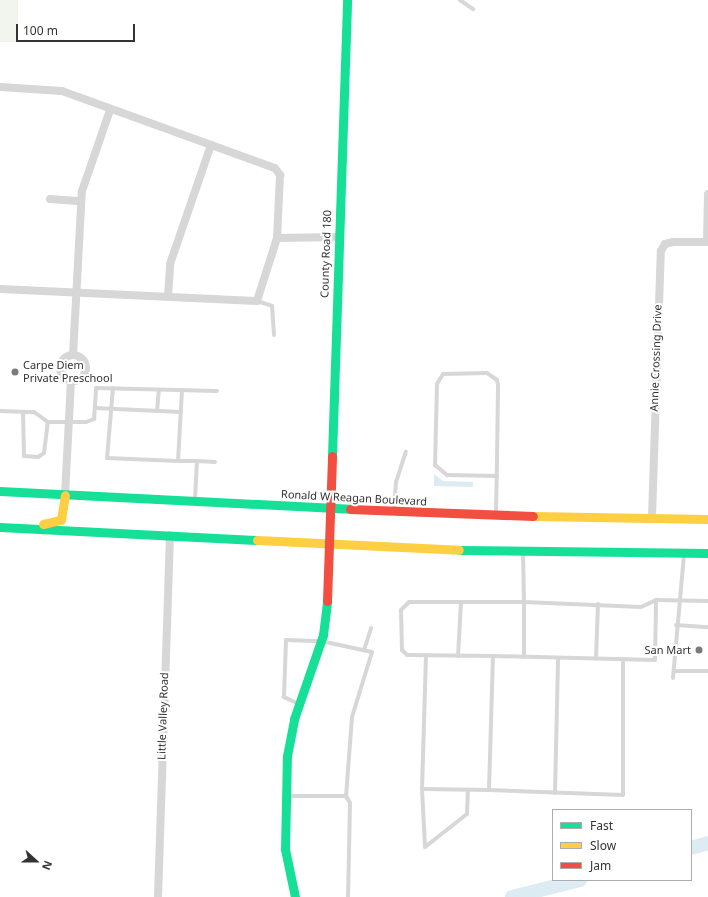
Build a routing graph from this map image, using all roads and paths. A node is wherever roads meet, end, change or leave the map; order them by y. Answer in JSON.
{"nodes":[{"id":1,"x":347,"y":0,"type":"edge"},
{"id":2,"x":460,"y":0,"type":"edge"},
{"id":3,"x":473,"y":9,"type":"dead end"},
{"id":4,"x":0,"y":87,"type":"edge"},
{"id":5,"x":110,"y":110,"type":"junction"},
{"id":6,"x":211,"y":145,"type":"junction"},
{"id":7,"x":708,"y":194,"type":"edge"},
{"id":8,"x":50,"y":199,"type":"dead end"},
{"id":9,"x":81,"y":201,"type":"junction"},
{"id":10,"x":338,"y":237,"type":"junction"},
{"id":11,"x":277,"y":238,"type":"junction"},
{"id":12,"x":707,"y":242,"type":"edge"},
{"id":13,"x":0,"y":289,"type":"edge"},
{"id":14,"x":75,"y":291,"type":"junction"},
{"id":15,"x":168,"y":296,"type":"junction"},
{"id":16,"x":257,"y":301,"type":"junction"},
{"id":17,"x":274,"y":335,"type":"dead end"},
{"id":18,"x":73,"y":355,"type":"junction"},
{"id":19,"x":71,"y":381,"type":"junction"},
{"id":20,"x":113,"y":388,"type":"junction"},
{"id":21,"x":159,"y":390,"type":"junction"},
{"id":22,"x":182,"y":390,"type":"junction"},
{"id":23,"x":217,"y":392,"type":"dead end"},
{"id":24,"x":95,"y":408,"type":"junction"},
{"id":25,"x":111,"y":408,"type":"junction"},
{"id":26,"x":0,"y":410,"type":"edge"},
{"id":27,"x":157,"y":411,"type":"junction"},
{"id":28,"x":23,"y":412,"type":"junction"},
{"id":29,"x":181,"y":412,"type":"junction"},
{"id":30,"x":48,"y":422,"type":"junction"},
{"id":31,"x":69,"y":422,"type":"junction"},
{"id":32,"x":406,"y":452,"type":"dead end"},
{"id":33,"x":178,"y":460,"type":"junction"},
{"id":34,"x":197,"y":461,"type":"junction"},
{"id":35,"x":215,"y":462,"type":"dead end"},
{"id":36,"x":497,"y":476,"type":"junction"},
{"id":37,"x":0,"y":491,"type":"edge"},
{"id":38,"x":65,"y":495,"type":"junction"},
{"id":39,"x":194,"y":501,"type":"junction"},
{"id":40,"x":331,"y":510,"type":"junction"},
{"id":41,"x":394,"y":512,"type":"junction"},
{"id":42,"x":496,"y":515,"type":"junction"},
{"id":43,"x":652,"y":517,"type":"junction"},
{"id":44,"x":708,"y":519,"type":"edge"},
{"id":45,"x":0,"y":527,"type":"edge"},
{"id":46,"x":170,"y":535,"type":"junction"},
{"id":47,"x":330,"y":544,"type":"junction"},
{"id":48,"x":523,"y":551,"type":"junction"},
{"id":49,"x":684,"y":553,"type":"junction"},
{"id":50,"x":708,"y":553,"type":"edge"},
{"id":51,"x":656,"y":600,"type":"junction"},
{"id":52,"x":680,"y":600,"type":"junction"},
{"id":53,"x":708,"y":601,"type":"edge"},
{"id":54,"x":524,"y":602,"type":"junction"},
{"id":55,"x":460,"y":604,"type":"junction"},
{"id":56,"x":598,"y":604,"type":"junction"},
{"id":57,"x":676,"y":625,"type":"junction"},
{"id":58,"x":708,"y":626,"type":"edge"},
{"id":59,"x":370,"y":628,"type":"dead end"},
{"id":60,"x":321,"y":641,"type":"junction"},
{"id":61,"x":364,"y":650,"type":"junction"},
{"id":62,"x":426,"y":655,"type":"junction"},
{"id":63,"x":458,"y":656,"type":"junction"},
{"id":64,"x":493,"y":656,"type":"junction"},
{"id":65,"x":524,"y":657,"type":"junction"},
{"id":66,"x":558,"y":658,"type":"junction"},
{"id":67,"x":596,"y":658,"type":"junction"},
{"id":68,"x":623,"y":659,"type":"junction"},
{"id":69,"x":674,"y":671,"type":"junction"},
{"id":70,"x":708,"y":671,"type":"edge"},
{"id":71,"x":673,"y":678,"type":"dead end"},
{"id":72,"x":299,"y":704,"type":"junction"},
{"id":73,"x":422,"y":789,"type":"junction"},
{"id":74,"x":468,"y":790,"type":"junction"},
{"id":75,"x":489,"y":790,"type":"junction"},
{"id":76,"x":555,"y":793,"type":"junction"},
{"id":77,"x":286,"y":796,"type":"junction"},
{"id":78,"x":346,"y":796,"type":"junction"},
{"id":79,"x":158,"y":897,"type":"edge"},
{"id":80,"x":295,"y":897,"type":"edge"},
{"id":81,"x":348,"y":897,"type":"edge"}],
"edges":[{"from":1,"to":10,"type":"main road","name":"County Road 180"},
{"from":2,"to":3,"type":"lane"},
{"from":4,"to":5,"type":"street"},
{"from":5,"to":6,"type":"street"},
{"from":5,"to":9,"type":"street"},
{"from":6,"to":11,"type":"street"},
{"from":6,"to":15,"type":"street"},
{"from":7,"to":12,"type":"street"},
{"from":8,"to":9,"type":"street"},
{"from":9,"to":14,"type":"street"},
{"from":10,"to":11,"type":"street"},
{"from":10,"to":40,"type":"main road","name":"County Road 180"},
{"from":11,"to":16,"type":"street"},
{"from":12,"to":43,"type":"street","name":"Annie Crossing Drive"},
{"from":13,"to":14,"type":"street"},
{"from":14,"to":15,"type":"street"},
{"from":14,"to":18,"type":"street"},
{"from":15,"to":16,"type":"street"},
{"from":16,"to":17,"type":"lane"},
{"from":18,"to":19,"type":"street"},
{"from":18,"to":19,"type":"street"},
{"from":19,"to":31,"type":"street"},
{"from":20,"to":21,"type":"lane"},
{"from":20,"to":24,"type":"lane"},
{"from":20,"to":25,"type":"lane"},
{"from":21,"to":22,"type":"lane"},
{"from":21,"to":27,"type":"lane"},
{"from":22,"to":23,"type":"lane"},
{"from":22,"to":29,"type":"lane"},
{"from":24,"to":25,"type":"lane"},
{"from":24,"to":31,"type":"lane"},
{"from":25,"to":27,"type":"lane"},
{"from":25,"to":33,"type":"lane"},
{"from":26,"to":28,"type":"lane"},
{"from":27,"to":29,"type":"lane"},
{"from":28,"to":30,"type":"lane"},
{"from":28,"to":30,"type":"lane"},
{"from":29,"to":33,"type":"lane"},
{"from":30,"to":31,"type":"lane"},
{"from":31,"to":38,"type":"street"},
{"from":32,"to":41,"type":"lane"},
{"from":33,"to":34,"type":"lane"},
{"from":34,"to":35,"type":"lane"},
{"from":34,"to":39,"type":"lane"},
{"from":36,"to":36,"type":"lane"},
{"from":36,"to":42,"type":"lane"},
{"from":37,"to":38,"type":"main road","name":"Ronald W Reagan Boulevard"},
{"from":38,"to":39,"type":"main road","name":"Ronald W Reagan Boulevard"},
{"from":38,"to":45,"type":"main road"},
{"from":39,"to":40,"type":"main road","name":"Ronald W Reagan Boulevard"},
{"from":40,"to":41,"type":"main road","name":"Ronald W Reagan Boulevard"},
{"from":40,"to":47,"type":"main road","name":"County Road 180"},
{"from":41,"to":42,"type":"main road","name":"Ronald W Reagan Boulevard"},
{"from":42,"to":43,"type":"main road","name":"Ronald W Reagan Boulevard"},
{"from":43,"to":44,"type":"main road","name":"Ronald W Reagan Boulevard"},
{"from":45,"to":46,"type":"main road"},
{"from":46,"to":47,"type":"main road"},
{"from":46,"to":79,"type":"street","name":"Little Valley Road"},
{"from":47,"to":48,"type":"main road"},
{"from":47,"to":60,"type":"main road","name":"County Road 180"},
{"from":48,"to":49,"type":"main road"},
{"from":48,"to":54,"type":"lane"},
{"from":49,"to":50,"type":"main road"},
{"from":49,"to":52,"type":"lane"},
{"from":51,"to":52,"type":"lane"},
{"from":51,"to":56,"type":"lane"},
{"from":51,"to":68,"type":"lane"},
{"from":52,"to":53,"type":"lane"},
{"from":52,"to":57,"type":"lane"},
{"from":54,"to":55,"type":"lane"},
{"from":54,"to":56,"type":"lane"},
{"from":54,"to":65,"type":"lane"},
{"from":55,"to":62,"type":"lane"},
{"from":55,"to":63,"type":"lane"},
{"from":56,"to":67,"type":"lane"},
{"from":57,"to":58,"type":"lane"},
{"from":57,"to":69,"type":"lane"},
{"from":59,"to":61,"type":"lane"},
{"from":60,"to":61,"type":"lane"},
{"from":60,"to":72,"type":"main road","name":"County Road 180"},
{"from":60,"to":72,"type":"lane"},
{"from":61,"to":78,"type":"lane"},
{"from":62,"to":63,"type":"lane"},
{"from":62,"to":73,"type":"lane"},
{"from":63,"to":64,"type":"lane"},
{"from":64,"to":65,"type":"lane"},
{"from":64,"to":75,"type":"lane"},
{"from":65,"to":66,"type":"lane"},
{"from":66,"to":67,"type":"lane"},
{"from":66,"to":76,"type":"lane"},
{"from":67,"to":68,"type":"lane"},
{"from":68,"to":76,"type":"lane"},
{"from":69,"to":70,"type":"lane"},
{"from":69,"to":71,"type":"lane"},
{"from":72,"to":77,"type":"main road","name":"County Road 180"},
{"from":73,"to":74,"type":"lane"},
{"from":73,"to":74,"type":"lane"},
{"from":74,"to":75,"type":"lane"},
{"from":75,"to":76,"type":"lane"},
{"from":77,"to":78,"type":"lane"},
{"from":77,"to":80,"type":"main road","name":"County Road 180"},
{"from":78,"to":81,"type":"lane"}]}
